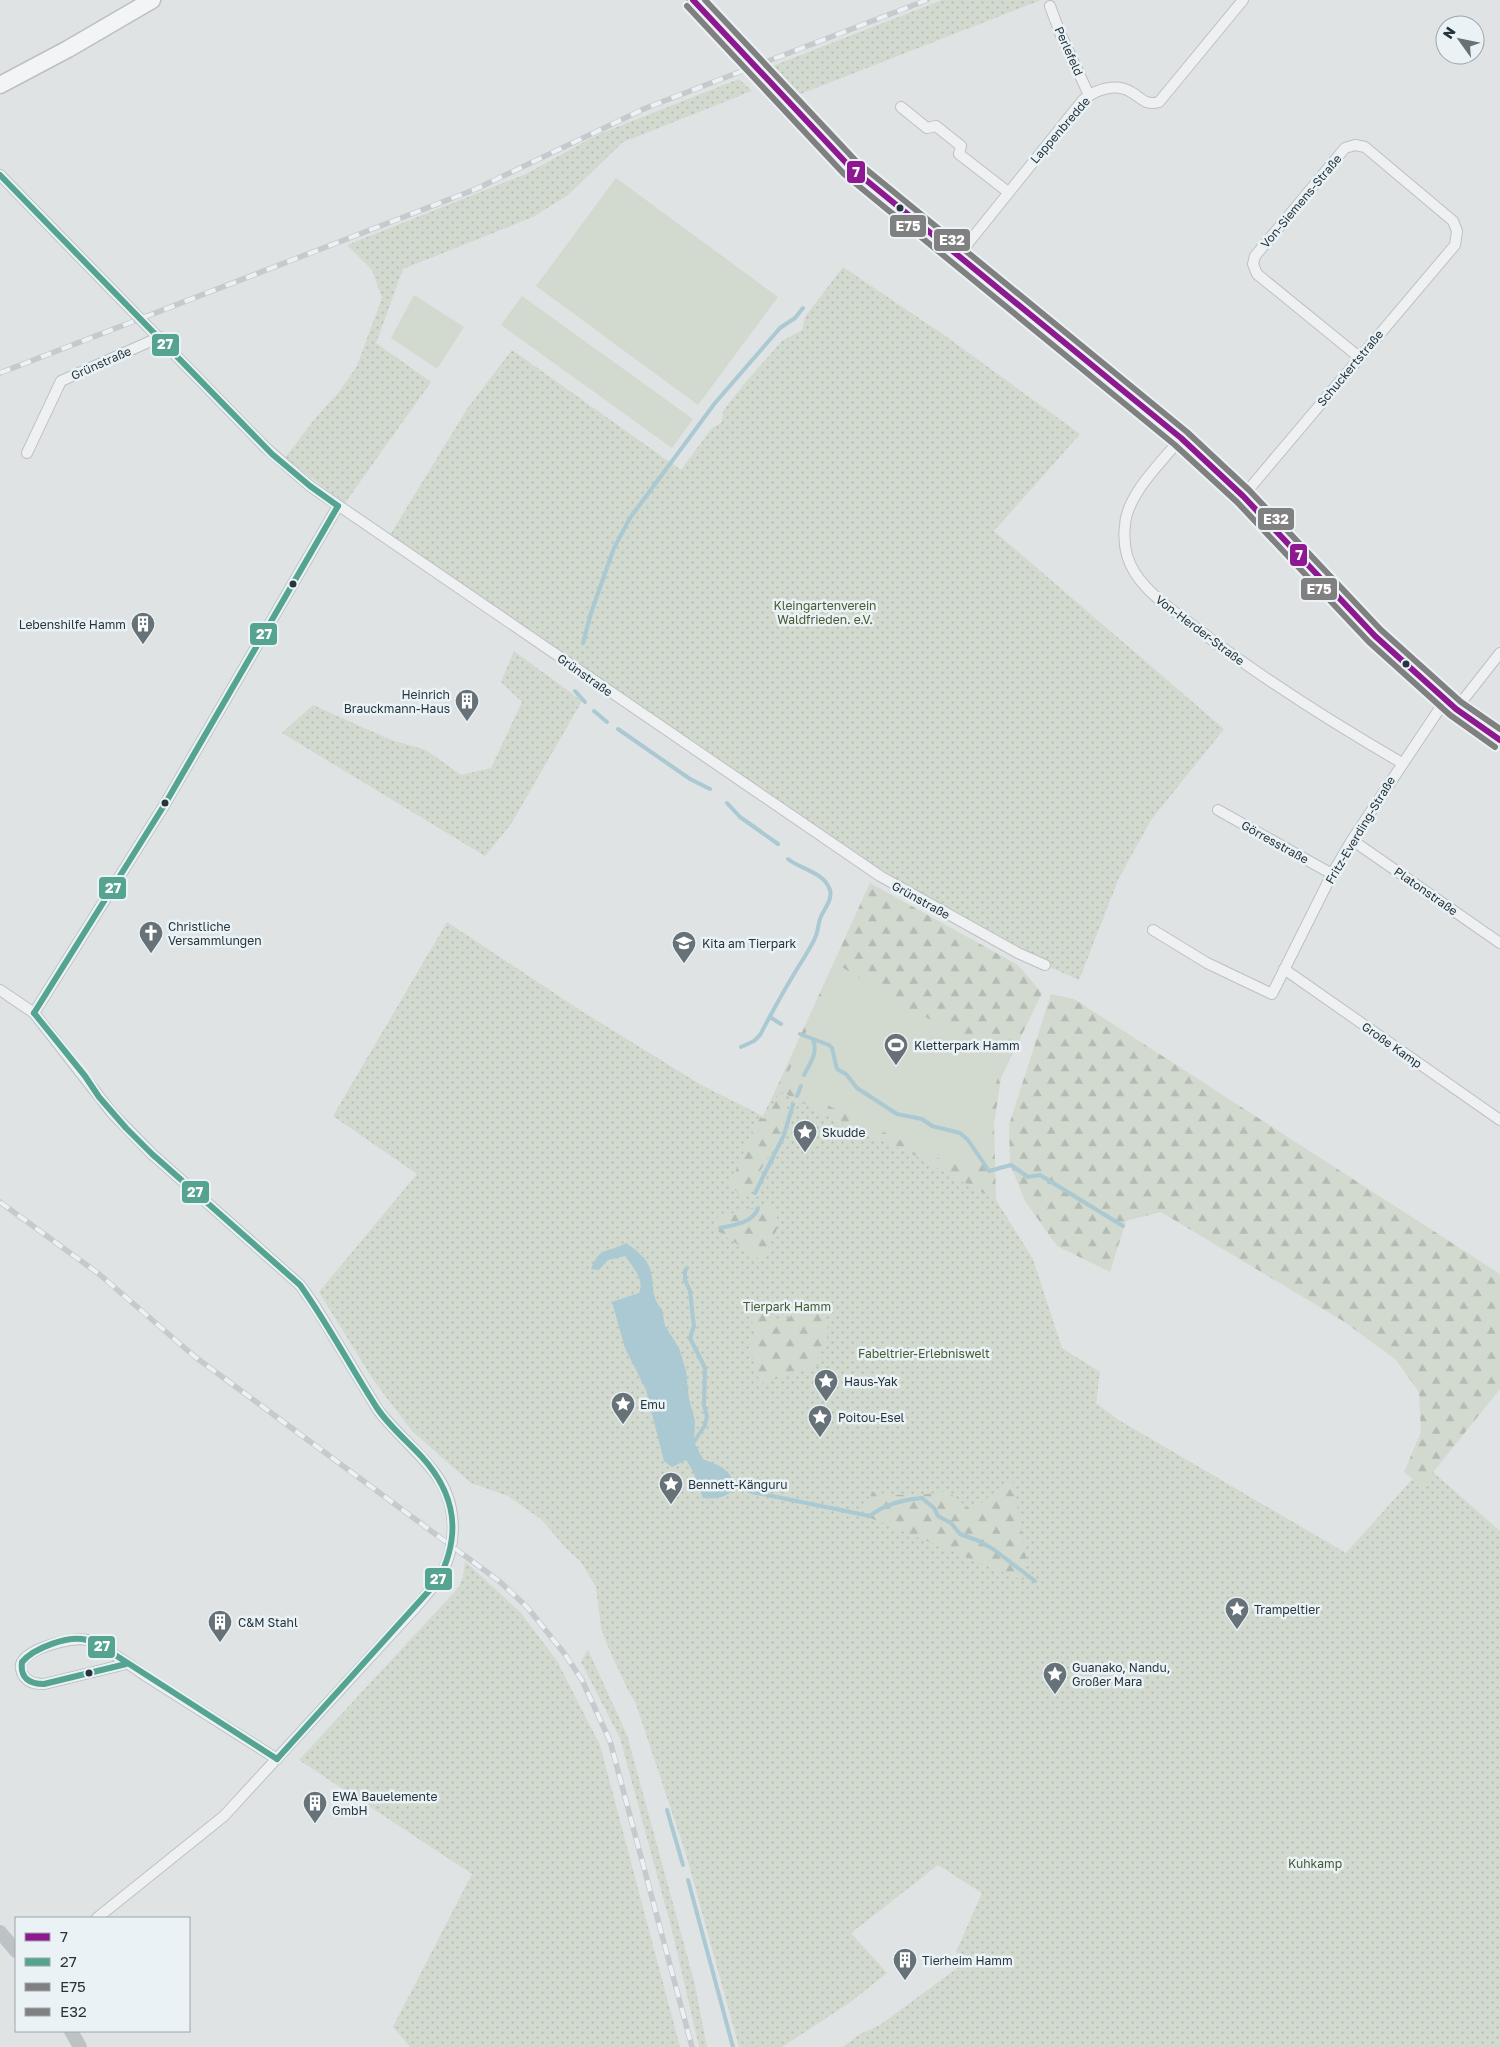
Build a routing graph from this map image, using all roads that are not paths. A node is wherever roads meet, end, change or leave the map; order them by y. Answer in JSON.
{"nodes":[{"id":1,"x":152,"y":0,"type":"edge"},
{"id":2,"x":693,"y":0,"type":"edge"},
{"id":3,"x":1243,"y":0,"type":"edge"},
{"id":4,"x":1050,"y":6,"type":"dead end"},
{"id":5,"x":1,"y":85,"type":"edge"},
{"id":6,"x":1089,"y":95,"type":"junction"},
{"id":7,"x":901,"y":107,"type":"dead end"},
{"id":8,"x":0,"y":175,"type":"edge"},
{"id":9,"x":1008,"y":192,"type":"junction"},
{"id":10,"x":1456,"y":240,"type":"joint"},
{"id":11,"x":957,"y":257,"type":"junction"},
{"id":12,"x":160,"y":337,"type":"junction"},
{"id":13,"x":1359,"y":357,"type":"junction"},
{"id":14,"x":1181,"y":438,"type":"junction"},
{"id":15,"x":27,"y":453,"type":"dead end"},
{"id":16,"x":1243,"y":496,"type":"junction"},
{"id":17,"x":338,"y":506,"type":"junction"},
{"id":18,"x":1500,"y":653,"type":"edge"},
{"id":19,"x":1446,"y":699,"type":"junction"},
{"id":20,"x":1456,"y":709,"type":"junction"},
{"id":21,"x":1500,"y":740,"type":"edge"},
{"id":22,"x":1402,"y":763,"type":"junction"},
{"id":23,"x":1218,"y":810,"type":"dead end"},
{"id":24,"x":1352,"y":840,"type":"junction"},
{"id":25,"x":1332,"y":874,"type":"junction"},
{"id":26,"x":1153,"y":930,"type":"dead end"},
{"id":27,"x":1500,"y":943,"type":"edge"},
{"id":28,"x":1045,"y":965,"type":"dead end"},
{"id":29,"x":1284,"y":969,"type":"junction"},
{"id":30,"x":0,"y":990,"type":"edge"},
{"id":31,"x":34,"y":1013,"type":"junction"},
{"id":32,"x":1500,"y":1120,"type":"edge"},
{"id":33,"x":126,"y":1664,"type":"junction"},
{"id":34,"x":277,"y":1759,"type":"junction"},
{"id":35,"x":98,"y":1917,"type":"edge"},
{"id":36,"x":0,"y":1932,"type":"edge"},
{"id":37,"x":15,"y":1950,"type":"edge"},
{"id":38,"x":72,"y":2032,"type":"edge"},
{"id":39,"x":80,"y":2047,"type":"edge"}],
"edges":[{"from":1,"to":5,"type":"main road"},
{"from":2,"to":11,"type":"street"},
{"from":3,"to":6,"type":"street","name":"Lappenbredde"},
{"from":4,"to":6,"type":"street","name":"Perlefeld"},
{"from":6,"to":9,"type":"street","name":"Lappenbredde"},
{"from":7,"to":9,"type":"street"},
{"from":8,"to":12,"type":"street","name":"Grünstraße"},
{"from":9,"to":11,"type":"street","name":"Lappenbredde"},
{"from":10,"to":13,"type":"street","name":"Schuckertstraße"},
{"from":10,"to":13,"type":"street","name":"Von-Siemens-Straße"},
{"from":11,"to":14,"type":"street"},
{"from":12,"to":15,"type":"street","name":"Grünstraße"},
{"from":12,"to":17,"type":"street","name":"Grünstraße"},
{"from":13,"to":16,"type":"street","name":"Schuckertstraße"},
{"from":14,"to":16,"type":"street"},
{"from":14,"to":22,"type":"street","name":"Von-Herder-Straße"},
{"from":16,"to":19,"type":"street"},
{"from":17,"to":28,"type":"street","name":"Grünstraße"},
{"from":17,"to":31,"type":"street"},
{"from":18,"to":20,"type":"street"},
{"from":19,"to":20,"type":"street"},
{"from":19,"to":22,"type":"street","name":"Fritz-Everding-Straße"},
{"from":20,"to":21,"type":"street"},
{"from":22,"to":24,"type":"street","name":"Fritz-Everding-Straße"},
{"from":23,"to":25,"type":"street","name":"Görresstraße"},
{"from":24,"to":25,"type":"street","name":"Fritz-Everding-Straße"},
{"from":24,"to":27,"type":"street","name":"Platonstraße"},
{"from":25,"to":29,"type":"street","name":"Fritz-Everding-Straße"},
{"from":26,"to":29,"type":"street","name":"Fritz-Everding-Straße"},
{"from":29,"to":32,"type":"street","name":"Große Kamp"},
{"from":30,"to":31,"type":"street"},
{"from":31,"to":34,"type":"street"},
{"from":33,"to":33,"type":"street"},
{"from":33,"to":34,"type":"street"},
{"from":34,"to":35,"type":"street"},
{"from":36,"to":37,"type":"street"},
{"from":38,"to":39,"type":"street"}]}
